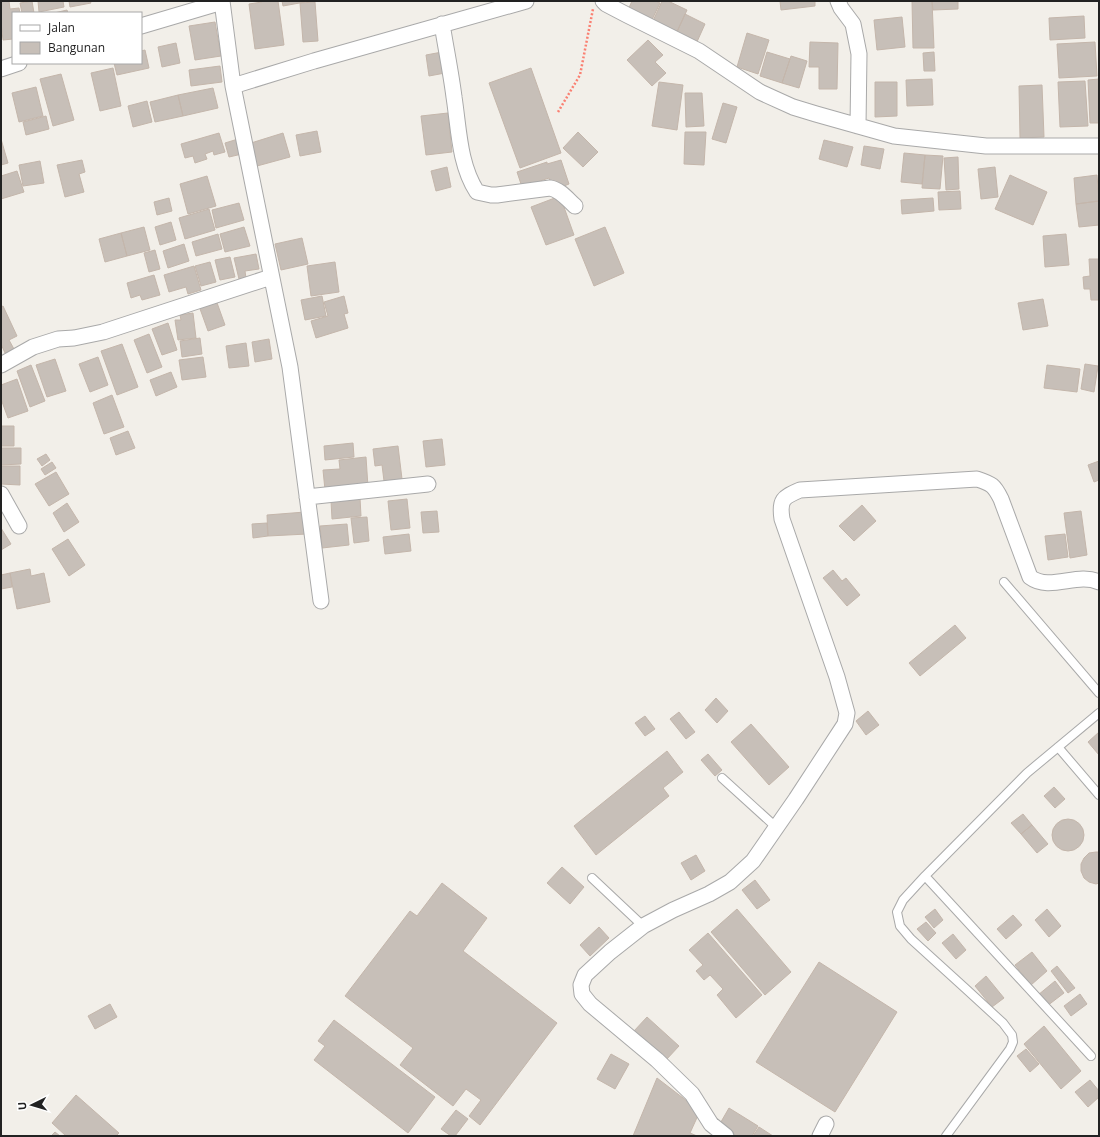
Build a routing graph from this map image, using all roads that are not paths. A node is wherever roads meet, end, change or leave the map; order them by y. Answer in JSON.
{"nodes":[{"id":1,"x":526,"y":1,"type":"edge"},
{"id":2,"x":838,"y":1,"type":"edge"},
{"id":3,"x":222,"y":2,"type":"edge"},
{"id":4,"x":598,"y":5,"type":"edge"},
{"id":5,"x":442,"y":24,"type":"junction"},
{"id":6,"x":142,"y":26,"type":"edge"},
{"id":7,"x":17,"y":64,"type":"edge"},
{"id":8,"x":1,"y":69,"type":"edge"},
{"id":9,"x":233,"y":86,"type":"junction"},
{"id":10,"x":858,"y":126,"type":"junction"},
{"id":11,"x":1099,"y":146,"type":"edge"},
{"id":12,"x":575,"y":206,"type":"dead end"},
{"id":13,"x":271,"y":277,"type":"junction"},
{"id":14,"x":1,"y":365,"type":"edge"},
{"id":15,"x":428,"y":484,"type":"dead end"},
{"id":16,"x":1,"y":494,"type":"edge"},
{"id":17,"x":307,"y":497,"type":"junction"},
{"id":18,"x":19,"y":526,"type":"dead end"},
{"id":19,"x":1004,"y":582,"type":"dead end"},
{"id":20,"x":1099,"y":582,"type":"edge"},
{"id":21,"x":321,"y":601,"type":"dead end"},
{"id":22,"x":1099,"y":693,"type":"edge"},
{"id":23,"x":1099,"y":714,"type":"edge"},
{"id":24,"x":1058,"y":747,"type":"junction"},
{"id":25,"x":722,"y":778,"type":"dead end"},
{"id":26,"x":1099,"y":795,"type":"edge"},
{"id":27,"x":776,"y":828,"type":"junction"},
{"id":28,"x":925,"y":876,"type":"junction"},
{"id":29,"x":592,"y":878,"type":"dead end"},
{"id":30,"x":643,"y":926,"type":"junction"},
{"id":31,"x":1091,"y":1056,"type":"dead end"},
{"id":32,"x":726,"y":1136,"type":"edge"},
{"id":33,"x":946,"y":1136,"type":"edge"}],
"edges":[{"from":1,"to":5,"type":"street"},
{"from":2,"to":10,"type":"street"},
{"from":3,"to":6,"type":"street"},
{"from":3,"to":9,"type":"street"},
{"from":4,"to":10,"type":"street"},
{"from":5,"to":9,"type":"street"},
{"from":5,"to":12,"type":"street"},
{"from":7,"to":8,"type":"street"},
{"from":9,"to":13,"type":"street"},
{"from":10,"to":11,"type":"street"},
{"from":13,"to":14,"type":"street"},
{"from":13,"to":17,"type":"street"},
{"from":15,"to":17,"type":"street"},
{"from":16,"to":18,"type":"street"},
{"from":17,"to":21,"type":"street"},
{"from":19,"to":22,"type":"lane"},
{"from":20,"to":27,"type":"street"},
{"from":23,"to":24,"type":"lane"},
{"from":24,"to":26,"type":"lane"},
{"from":24,"to":28,"type":"lane"},
{"from":25,"to":27,"type":"lane"},
{"from":27,"to":30,"type":"street"},
{"from":28,"to":31,"type":"lane"},
{"from":28,"to":33,"type":"lane"},
{"from":29,"to":30,"type":"lane"},
{"from":30,"to":32,"type":"street"}]}
